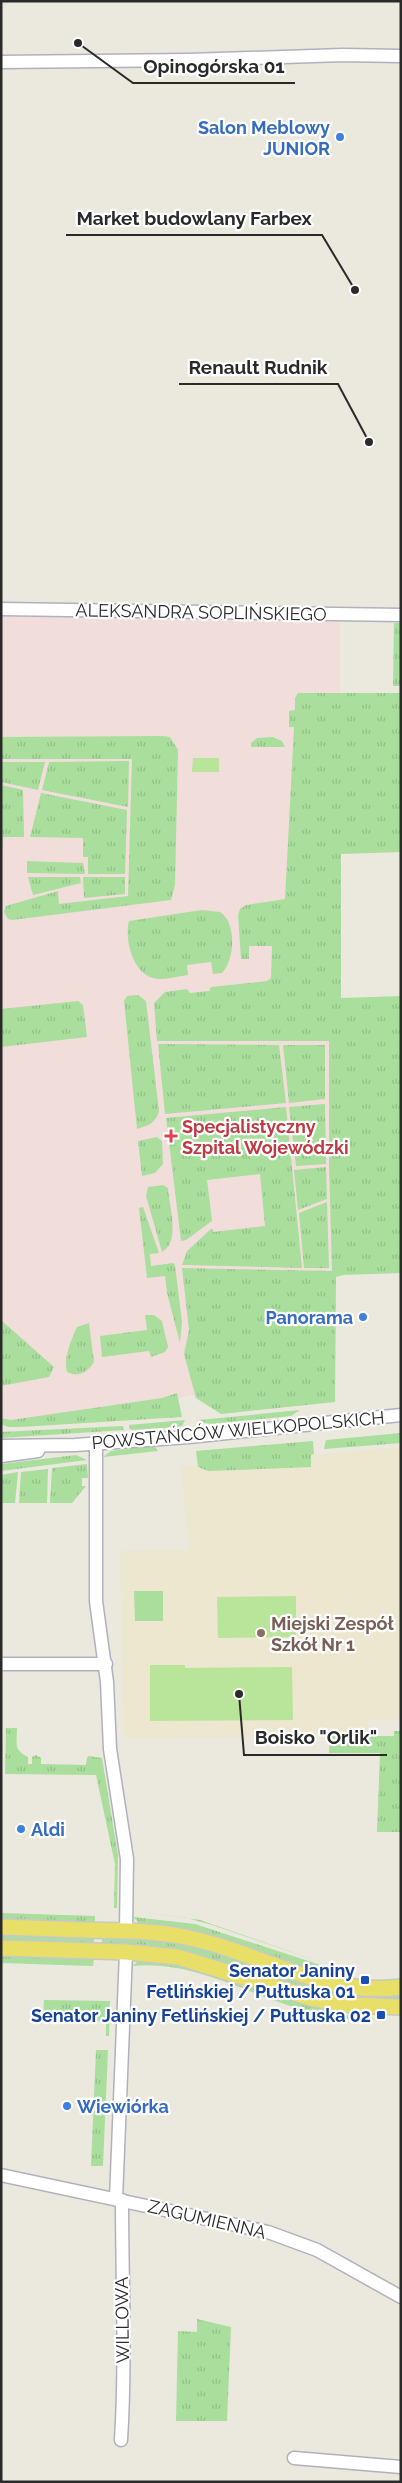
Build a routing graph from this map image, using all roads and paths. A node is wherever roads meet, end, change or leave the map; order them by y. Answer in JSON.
{"nodes":[{"id":1,"x":401,"y":56,"type":"edge"},
{"id":2,"x":1,"y":62,"type":"edge"},
{"id":3,"x":1,"y":609,"type":"edge"},
{"id":4,"x":401,"y":615,"type":"edge"},
{"id":5,"x":401,"y":1415,"type":"edge"},
{"id":6,"x":96,"y":1443,"type":"junction"},
{"id":7,"x":74,"y":1445,"type":"junction"},
{"id":8,"x":1,"y":1446,"type":"edge"},
{"id":9,"x":1,"y":1456,"type":"edge"},
{"id":10,"x":1,"y":1664,"type":"edge"},
{"id":11,"x":106,"y":1664,"type":"junction"},
{"id":12,"x":1,"y":1927,"type":"edge"},
{"id":13,"x":126,"y":1931,"type":"junction"},
{"id":14,"x":1,"y":1948,"type":"edge"},
{"id":15,"x":126,"y":1952,"type":"junction"},
{"id":16,"x":401,"y":1987,"type":"edge"},
{"id":17,"x":401,"y":2007,"type":"edge"},
{"id":18,"x":1,"y":2174,"type":"edge"},
{"id":19,"x":119,"y":2199,"type":"junction"},
{"id":20,"x":401,"y":2297,"type":"edge"},
{"id":21,"x":121,"y":2440,"type":"dead end"},
{"id":22,"x":294,"y":2458,"type":"dead end"},
{"id":23,"x":401,"y":2467,"type":"edge"}],
"edges":[{"from":1,"to":2,"type":"street"},
{"from":3,"to":4,"type":"street","name":"ALEKSANDRA SOPLIŃSKIEGO"},
{"from":5,"to":6,"type":"street","name":"POWSTAŃCÓW WIELKOPOLSKICH"},
{"from":6,"to":7,"type":"street","name":"POWSTAŃCÓW WIELKOPOLSKICH"},
{"from":6,"to":11,"type":"street"},
{"from":7,"to":8,"type":"street","name":"POWSTAŃCÓW WIELKOPOLSKICH"},
{"from":7,"to":9,"type":"street","name":"POWSTAŃCÓW WIELKOPOLSKICH"},
{"from":10,"to":11,"type":"street"},
{"from":11,"to":13,"type":"street"},
{"from":12,"to":13,"type":"main road"},
{"from":13,"to":16,"type":"main road"},
{"from":14,"to":15,"type":"main road"},
{"from":15,"to":17,"type":"main road"},
{"from":15,"to":19,"type":"street","name":"WILLOWA"},
{"from":18,"to":19,"type":"street","name":"ZAGUMIENNA"},
{"from":19,"to":20,"type":"street","name":"ZAGUMIENNA"},
{"from":19,"to":21,"type":"street","name":"WILLOWA"},
{"from":22,"to":23,"type":"street"}]}
